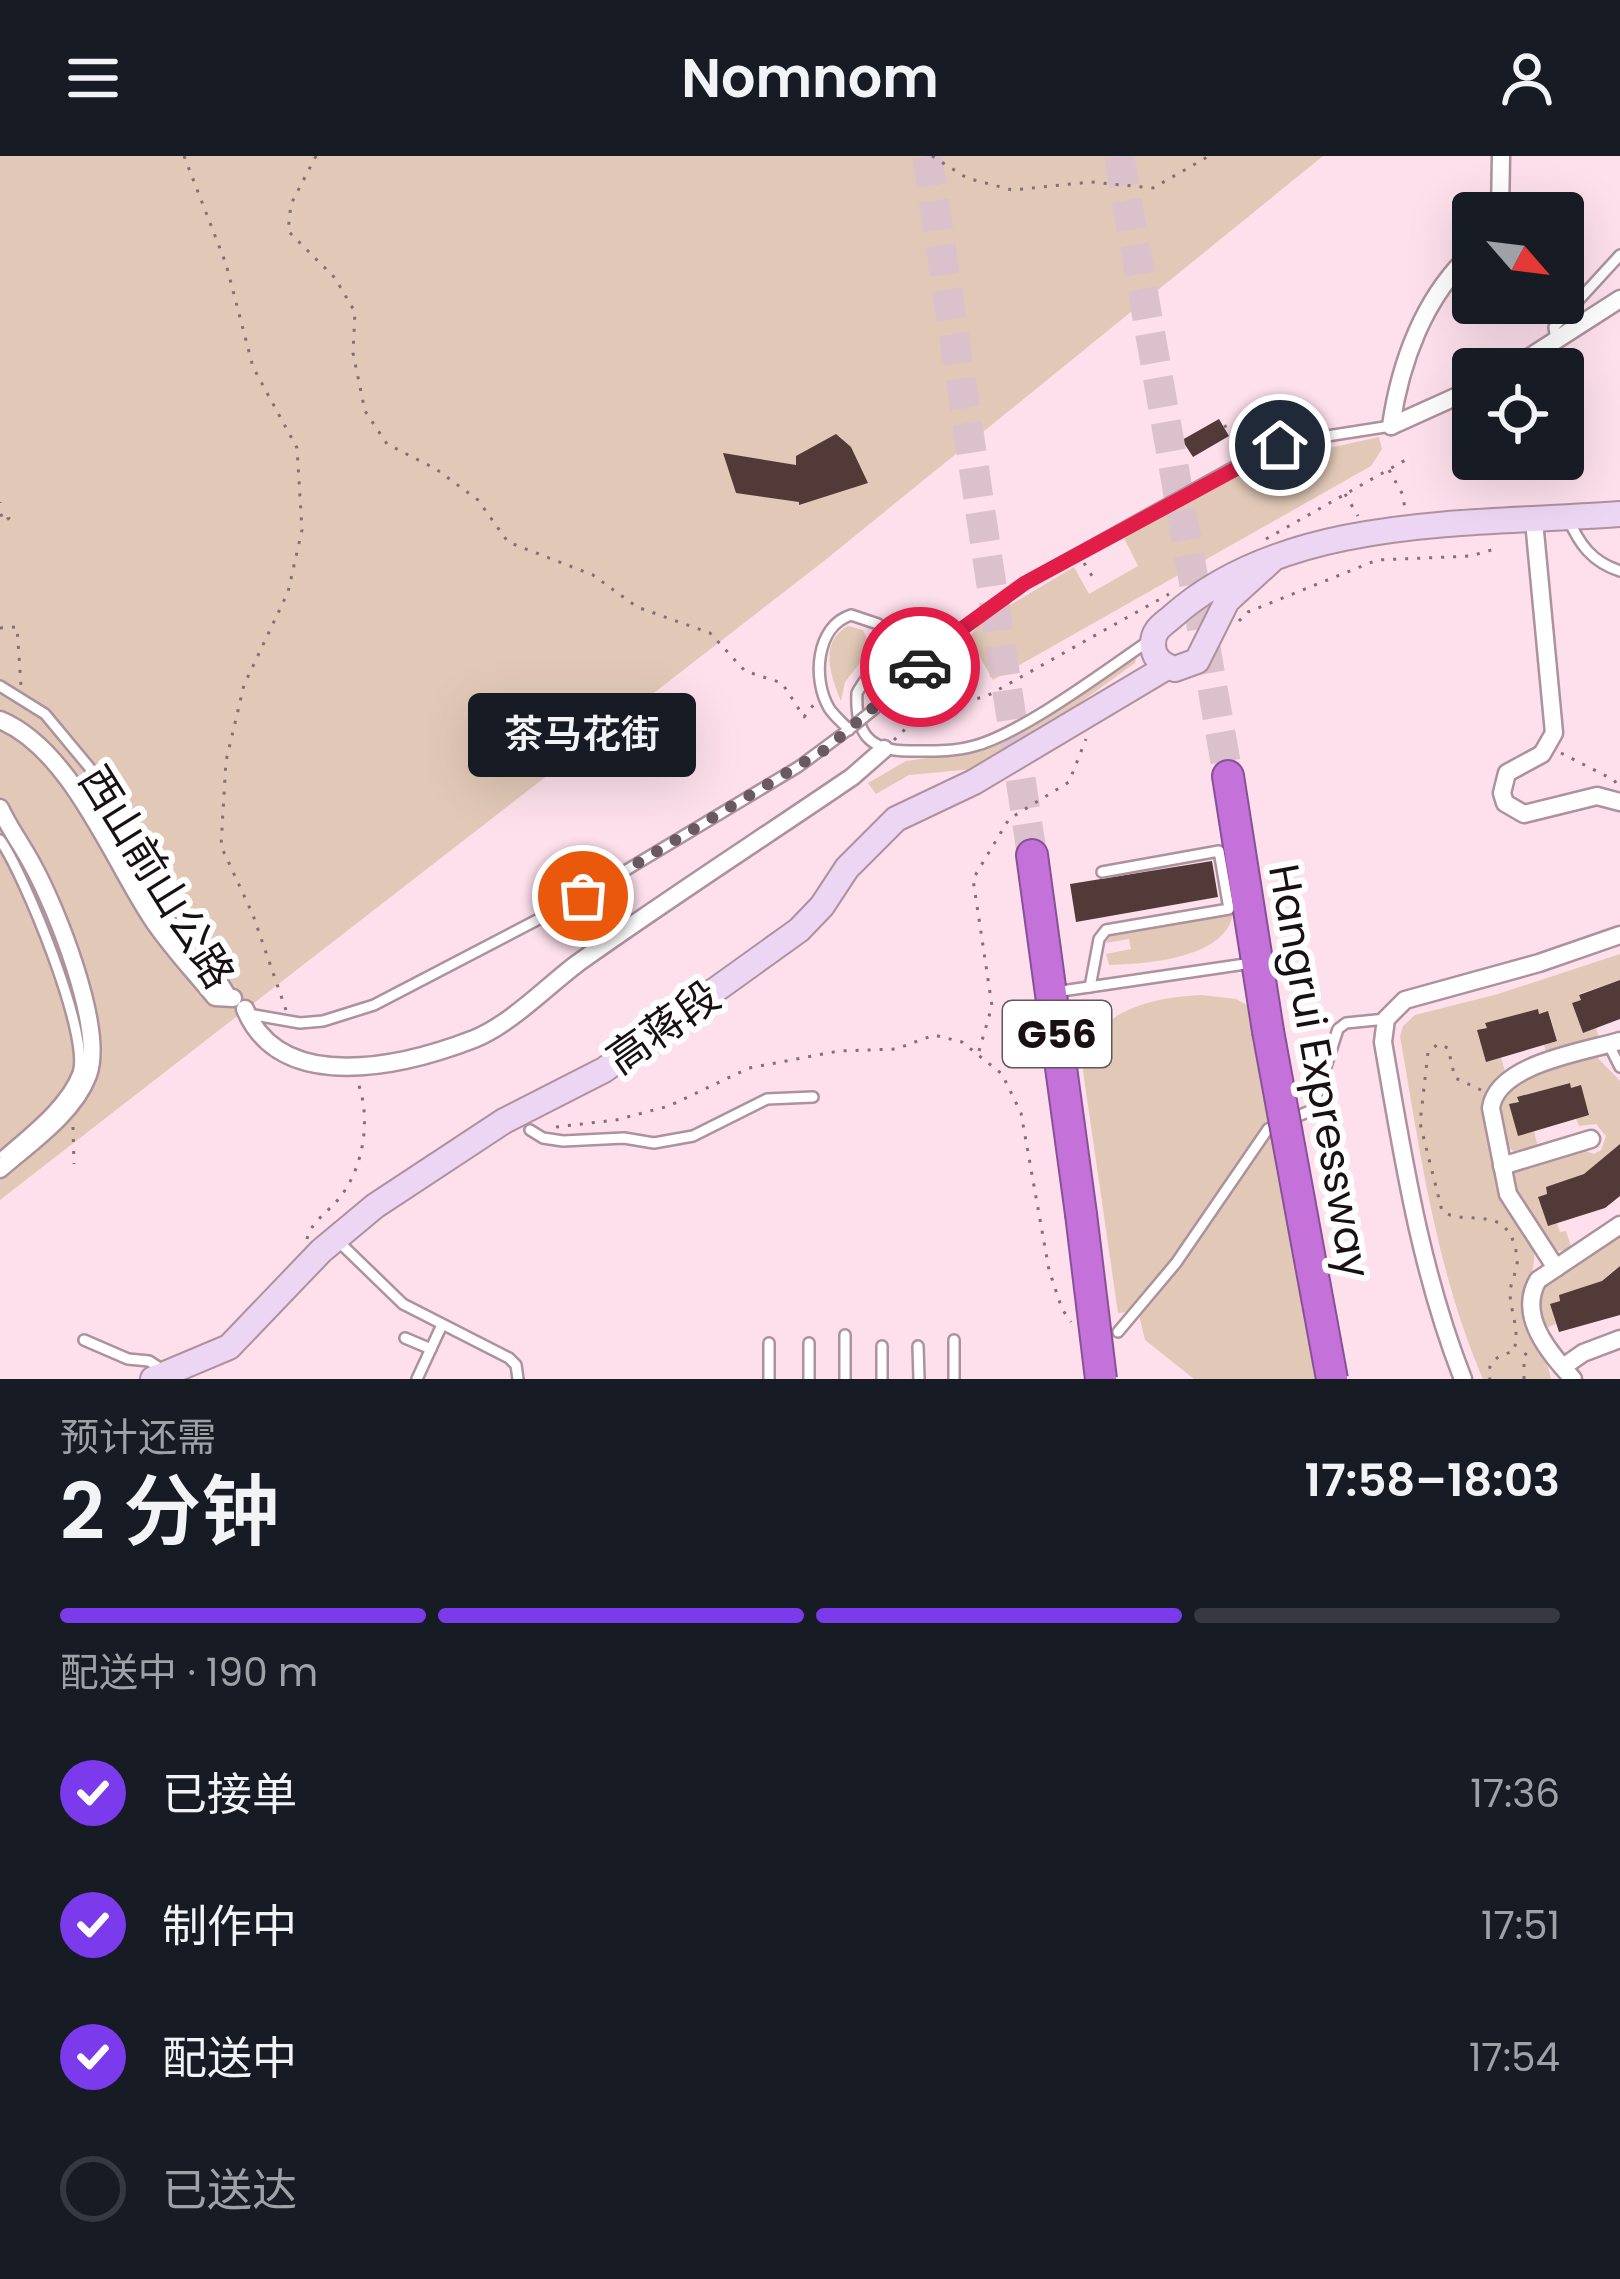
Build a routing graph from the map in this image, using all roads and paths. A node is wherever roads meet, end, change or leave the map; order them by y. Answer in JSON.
{"nodes":[{"id":1,"x":184,"y":156,"type":"edge"},
{"id":2,"x":316,"y":156,"type":"edge"},
{"id":3,"x":932,"y":156,"type":"edge"},
{"id":4,"x":1209,"y":156,"type":"edge"},
{"id":5,"x":1501,"y":156,"type":"edge"},
{"id":6,"x":1503,"y":192,"type":"edge"},
{"id":7,"x":1620,"y":254,"type":"edge"},
{"id":8,"x":1452,"y":276,"type":"edge"},
{"id":9,"x":1620,"y":299,"type":"edge"},
{"id":10,"x":1556,"y":342,"type":"junction"},
{"id":11,"x":1546,"y":348,"type":"edge"},
{"id":12,"x":1452,"y":398,"type":"edge"},
{"id":13,"x":1391,"y":426,"type":"junction"},
{"id":14,"x":1224,"y":428,"type":"dead end"},
{"id":15,"x":1409,"y":458,"type":"dead end"},
{"id":16,"x":1248,"y":459,"type":"junction"},
{"id":17,"x":1389,"y":470,"type":"junction"},
{"id":18,"x":1345,"y":494,"type":"junction"},
{"id":19,"x":1403,"y":495,"type":"dead end"},
{"id":20,"x":1620,"y":514,"type":"edge"},
{"id":21,"x":0,"y":516,"type":"edge"},
{"id":22,"x":1568,"y":518,"type":"junction"},
{"id":23,"x":1534,"y":521,"type":"junction"},
{"id":24,"x":1361,"y":522,"type":"dead end"},
{"id":25,"x":0,"y":525,"type":"edge"},
{"id":26,"x":1498,"y":548,"type":"dead end"},
{"id":27,"x":1270,"y":549,"type":"junction"},
{"id":28,"x":1079,"y":553,"type":"junction"},
{"id":29,"x":1620,"y":571,"type":"edge"},
{"id":30,"x":1098,"y":572,"type":"dead end"},
{"id":31,"x":1186,"y":584,"type":"dead end"},
{"id":32,"x":1254,"y":610,"type":"dead end"},
{"id":33,"x":0,"y":628,"type":"edge"},
{"id":34,"x":1161,"y":629,"type":"junction"},
{"id":35,"x":1204,"y":645,"type":"junction"},
{"id":36,"x":1166,"y":667,"type":"junction"},
{"id":37,"x":0,"y":686,"type":"edge"},
{"id":38,"x":824,"y":692,"type":"junction"},
{"id":39,"x":22,"y":700,"type":"junction"},
{"id":40,"x":0,"y":720,"type":"edge"},
{"id":41,"x":851,"y":728,"type":"junction"},
{"id":42,"x":1549,"y":747,"type":"junction"},
{"id":43,"x":884,"y":749,"type":"junction"},
{"id":44,"x":1228,"y":776,"type":"tunnel mouth"},
{"id":45,"x":1607,"y":776,"type":"dead end"},
{"id":46,"x":1620,"y":802,"type":"edge"},
{"id":47,"x":0,"y":808,"type":"edge"},
{"id":48,"x":0,"y":840,"type":"edge"},
{"id":49,"x":1032,"y":855,"type":"tunnel mouth"},
{"id":50,"x":1102,"y":872,"type":"dead end"},
{"id":51,"x":1620,"y":934,"type":"edge"},
{"id":52,"x":1257,"y":962,"type":"junction"},
{"id":53,"x":1090,"y":987,"type":"junction"},
{"id":54,"x":1051,"y":993,"type":"junction"},
{"id":55,"x":239,"y":1004,"type":"junction"},
{"id":56,"x":1386,"y":1019,"type":"junction"},
{"id":57,"x":290,"y":1023,"type":"junction"},
{"id":58,"x":1614,"y":1043,"type":"edge"},
{"id":59,"x":338,"y":1066,"type":"junction"},
{"id":60,"x":1620,"y":1066,"type":"edge"},
{"id":61,"x":1494,"y":1094,"type":"junction"},
{"id":62,"x":813,"y":1097,"type":"dead end"},
{"id":63,"x":68,"y":1107,"type":"junction"},
{"id":64,"x":1288,"y":1120,"type":"junction"},
{"id":65,"x":530,"y":1130,"type":"joint"},
{"id":66,"x":1591,"y":1139,"type":"dead end"},
{"id":67,"x":0,"y":1159,"type":"edge"},
{"id":68,"x":74,"y":1164,"type":"dead end"},
{"id":69,"x":1502,"y":1166,"type":"junction"},
{"id":70,"x":0,"y":1168,"type":"edge"},
{"id":71,"x":1620,"y":1225,"type":"edge"},
{"id":72,"x":335,"y":1239,"type":"junction"},
{"id":73,"x":1556,"y":1268,"type":"junction"},
{"id":74,"x":304,"y":1269,"type":"junction"},
{"id":75,"x":441,"y":1327,"type":"junction"},
{"id":76,"x":1076,"y":1330,"type":"dead end"},
{"id":77,"x":1118,"y":1333,"type":"dead end"},
{"id":78,"x":845,"y":1335,"type":"dead end"},
{"id":79,"x":405,"y":1338,"type":"dead end"},
{"id":80,"x":1540,"y":1338,"type":"junction"},
{"id":81,"x":1620,"y":1339,"type":"edge"},
{"id":82,"x":84,"y":1340,"type":"dead end"},
{"id":83,"x":954,"y":1340,"type":"dead end"},
{"id":84,"x":769,"y":1343,"type":"dead end"},
{"id":85,"x":809,"y":1343,"type":"dead end"},
{"id":86,"x":882,"y":1346,"type":"dead end"},
{"id":87,"x":918,"y":1346,"type":"dead end"},
{"id":88,"x":431,"y":1348,"type":"junction"},
{"id":89,"x":1568,"y":1373,"type":"edge"},
{"id":90,"x":159,"y":1377,"type":"edge"},
{"id":91,"x":417,"y":1379,"type":"edge"},
{"id":92,"x":518,"y":1379,"type":"edge"},
{"id":93,"x":769,"y":1379,"type":"edge"},
{"id":94,"x":809,"y":1379,"type":"edge"},
{"id":95,"x":845,"y":1379,"type":"edge"},
{"id":96,"x":882,"y":1379,"type":"edge"},
{"id":97,"x":919,"y":1379,"type":"edge"},
{"id":98,"x":954,"y":1379,"type":"edge"},
{"id":99,"x":1101,"y":1379,"type":"edge"},
{"id":100,"x":1333,"y":1379,"type":"edge"},
{"id":101,"x":1463,"y":1379,"type":"edge"},
{"id":102,"x":1490,"y":1379,"type":"edge"},
{"id":103,"x":1524,"y":1379,"type":"edge"}],
"edges":[{"from":1,"to":57,"type":"path"},
{"from":2,"to":38,"type":"path"},
{"from":3,"to":4,"type":"path"},
{"from":5,"to":6,"type":"street"},
{"from":7,"to":10,"type":"lane"},
{"from":8,"to":13,"type":"street"},
{"from":9,"to":10,"type":"street"},
{"from":10,"to":11,"type":"street"},
{"from":12,"to":13,"type":"street"},
{"from":13,"to":16,"type":"lane","name":"西山前山公路"},
{"from":14,"to":16,"type":"path"},
{"from":15,"to":17,"type":"path"},
{"from":16,"to":28,"type":"lane","name":"西山前山公路"},
{"from":17,"to":18,"type":"path"},
{"from":17,"to":19,"type":"path"},
{"from":18,"to":24,"type":"path"},
{"from":18,"to":27,"type":"path"},
{"from":20,"to":22,"type":"main road"},
{"from":21,"to":25,"type":"path"},
{"from":22,"to":23,"type":"main road"},
{"from":22,"to":29,"type":"lane"},
{"from":23,"to":27,"type":"main road"},
{"from":23,"to":42,"type":"street"},
{"from":26,"to":32,"type":"path"},
{"from":27,"to":34,"type":"main road"},
{"from":27,"to":35,"type":"main road"},
{"from":28,"to":30,"type":"path"},
{"from":28,"to":41,"type":"lane","name":"西山前山公路","bridge":true},
{"from":31,"to":43,"type":"path"},
{"from":33,"to":39,"type":"path"},
{"from":34,"to":35,"type":"main road"},
{"from":34,"to":36,"type":"main road"},
{"from":34,"to":43,"type":"lane"},
{"from":35,"to":36,"type":"main road"},
{"from":36,"to":72,"type":"main road","name":"高蒋段"},
{"from":37,"to":39,"type":"lane","name":"西山前山公路"},
{"from":38,"to":41,"type":"lane"},
{"from":38,"to":43,"type":"lane"},
{"from":39,"to":55,"type":"lane","name":"西山前山公路"},
{"from":40,"to":55,"type":"street"},
{"from":41,"to":57,"type":"lane","name":"西山前山公路"},
{"from":42,"to":45,"type":"path"},
{"from":42,"to":46,"type":"street"},
{"from":43,"to":59,"type":"street"},
{"from":44,"to":52,"type":"highway","name":"Hangrui Expressway"},
{"from":47,"to":63,"type":"street"},
{"from":48,"to":67,"type":"lane"},
{"from":49,"to":54,"type":"highway","number":"G56"},
{"from":50,"to":53,"type":"lane"},
{"from":51,"to":56,"type":"street"},
{"from":52,"to":53,"type":"lane"},
{"from":52,"to":100,"type":"highway","name":"Hangrui Expressway","bridge":true},
{"from":53,"to":54,"type":"lane"},
{"from":54,"to":99,"type":"highway","number":"G56","bridge":true},
{"from":55,"to":57,"type":"lane","name":"西山前山公路"},
{"from":55,"to":59,"type":"street"},
{"from":56,"to":64,"type":"lane"},
{"from":56,"to":101,"type":"street"},
{"from":58,"to":60,"type":"lane"},
{"from":58,"to":61,"type":"street"},
{"from":59,"to":74,"type":"path"},
{"from":61,"to":69,"type":"street"},
{"from":61,"to":102,"type":"path"},
{"from":62,"to":65,"type":"lane"},
{"from":63,"to":68,"type":"path"},
{"from":63,"to":70,"type":"street"},
{"from":64,"to":77,"type":"lane"},
{"from":64,"to":100,"type":"lane"},
{"from":65,"to":76,"type":"path"},
{"from":66,"to":69,"type":"street"},
{"from":69,"to":73,"type":"street"},
{"from":71,"to":73,"type":"street"},
{"from":72,"to":74,"type":"main road","name":"高蒋段"},
{"from":72,"to":75,"type":"lane"},
{"from":73,"to":80,"type":"street"},
{"from":74,"to":90,"type":"main road","name":"高蒋段"},
{"from":75,"to":88,"type":"lane"},
{"from":75,"to":92,"type":"lane"},
{"from":78,"to":95,"type":"lane"},
{"from":79,"to":88,"type":"lane"},
{"from":80,"to":89,"type":"street"},
{"from":80,"to":103,"type":"path"},
{"from":81,"to":89,"type":"street"},
{"from":82,"to":90,"type":"lane"},
{"from":83,"to":98,"type":"lane"},
{"from":84,"to":93,"type":"lane"},
{"from":85,"to":94,"type":"lane"},
{"from":86,"to":96,"type":"lane"},
{"from":87,"to":97,"type":"lane"},
{"from":88,"to":91,"type":"lane"}]}
